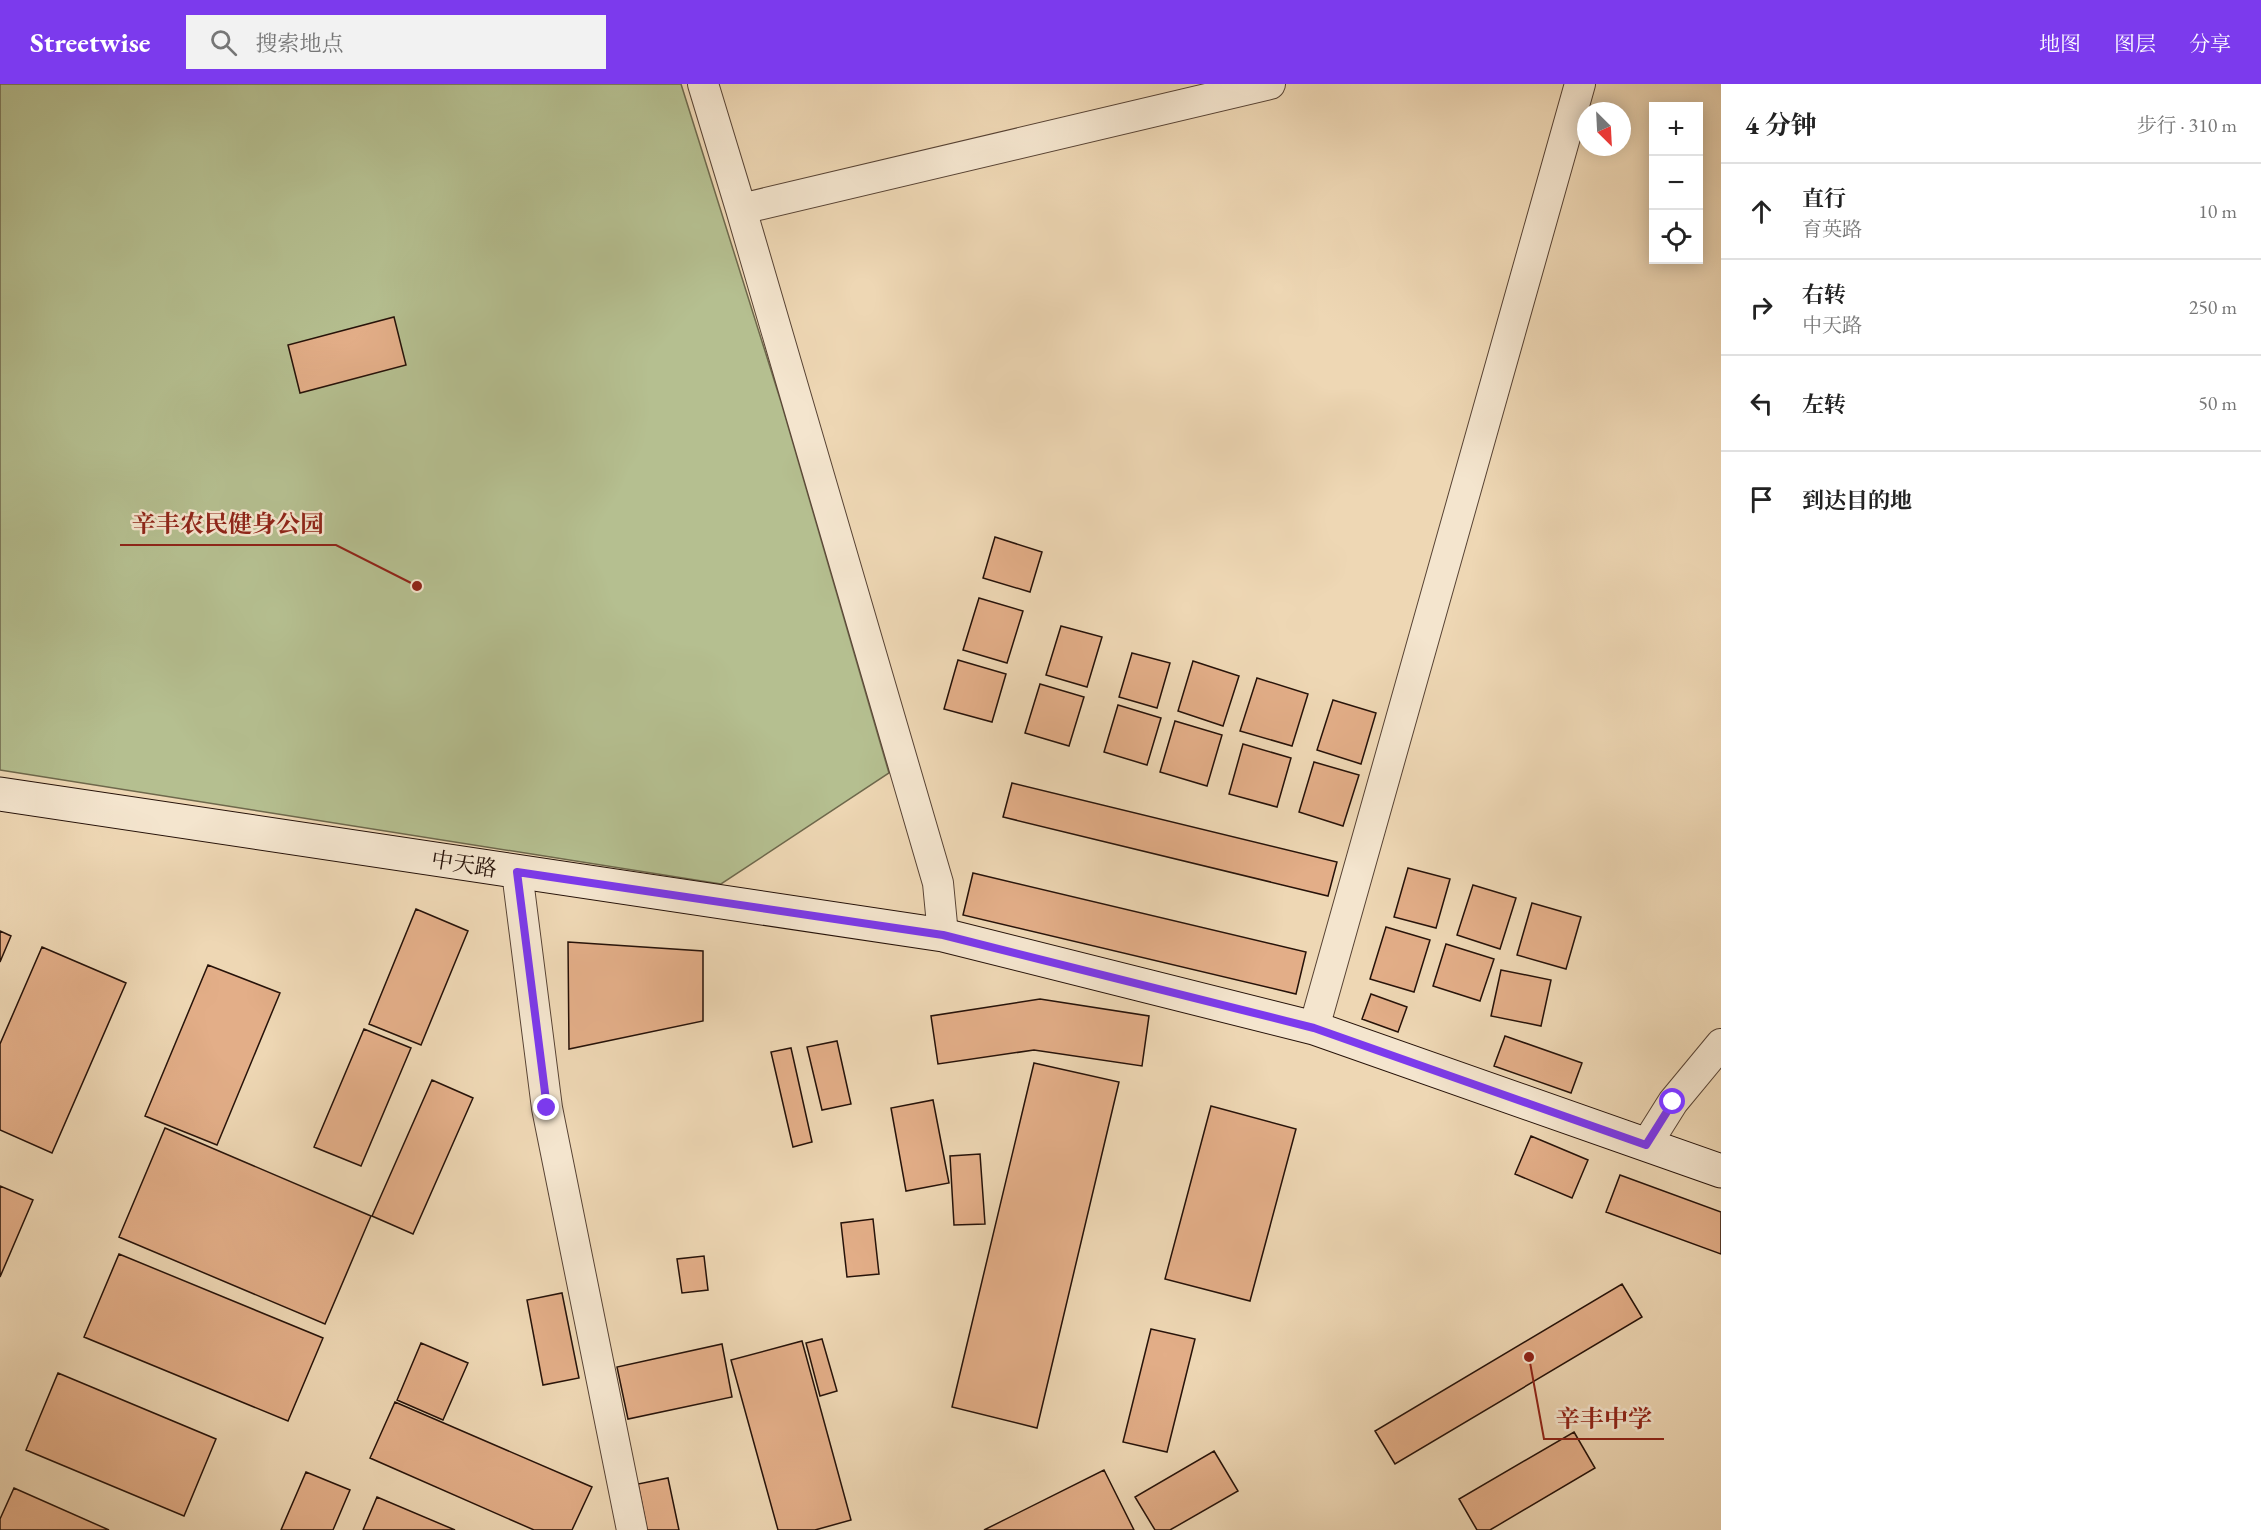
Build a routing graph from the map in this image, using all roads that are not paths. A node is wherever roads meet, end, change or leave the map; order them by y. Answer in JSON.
{"nodes":[{"id":1,"x":702,"y":84,"type":"edge"},
{"id":2,"x":1270,"y":84,"type":"edge"},
{"id":3,"x":1580,"y":84,"type":"edge"},
{"id":4,"x":741,"y":208,"type":"junction"},
{"id":5,"x":0,"y":794,"type":"edge"},
{"id":6,"x":517,"y":872,"type":"junction"},
{"id":7,"x":943,"y":935,"type":"junction"},
{"id":8,"x":1314,"y":1028,"type":"junction"},
{"id":9,"x":1721,"y":1044,"type":"edge"},
{"id":10,"x":1646,"y":1145,"type":"junction"},
{"id":11,"x":1721,"y":1171,"type":"edge"},
{"id":12,"x":632,"y":1530,"type":"edge"}],
"edges":[{"from":1,"to":4,"type":"street"},
{"from":2,"to":4,"type":"street"},
{"from":3,"to":8,"type":"street"},
{"from":4,"to":7,"type":"street"},
{"from":5,"to":6,"type":"main road","name":"中天路"},
{"from":6,"to":7,"type":"main road","name":"中天路"},
{"from":6,"to":12,"type":"street"},
{"from":7,"to":8,"type":"main road","name":"中天路"},
{"from":8,"to":10,"type":"main road","name":"中天路"},
{"from":9,"to":10,"type":"street"},
{"from":10,"to":11,"type":"main road","name":"中天路"}]}
